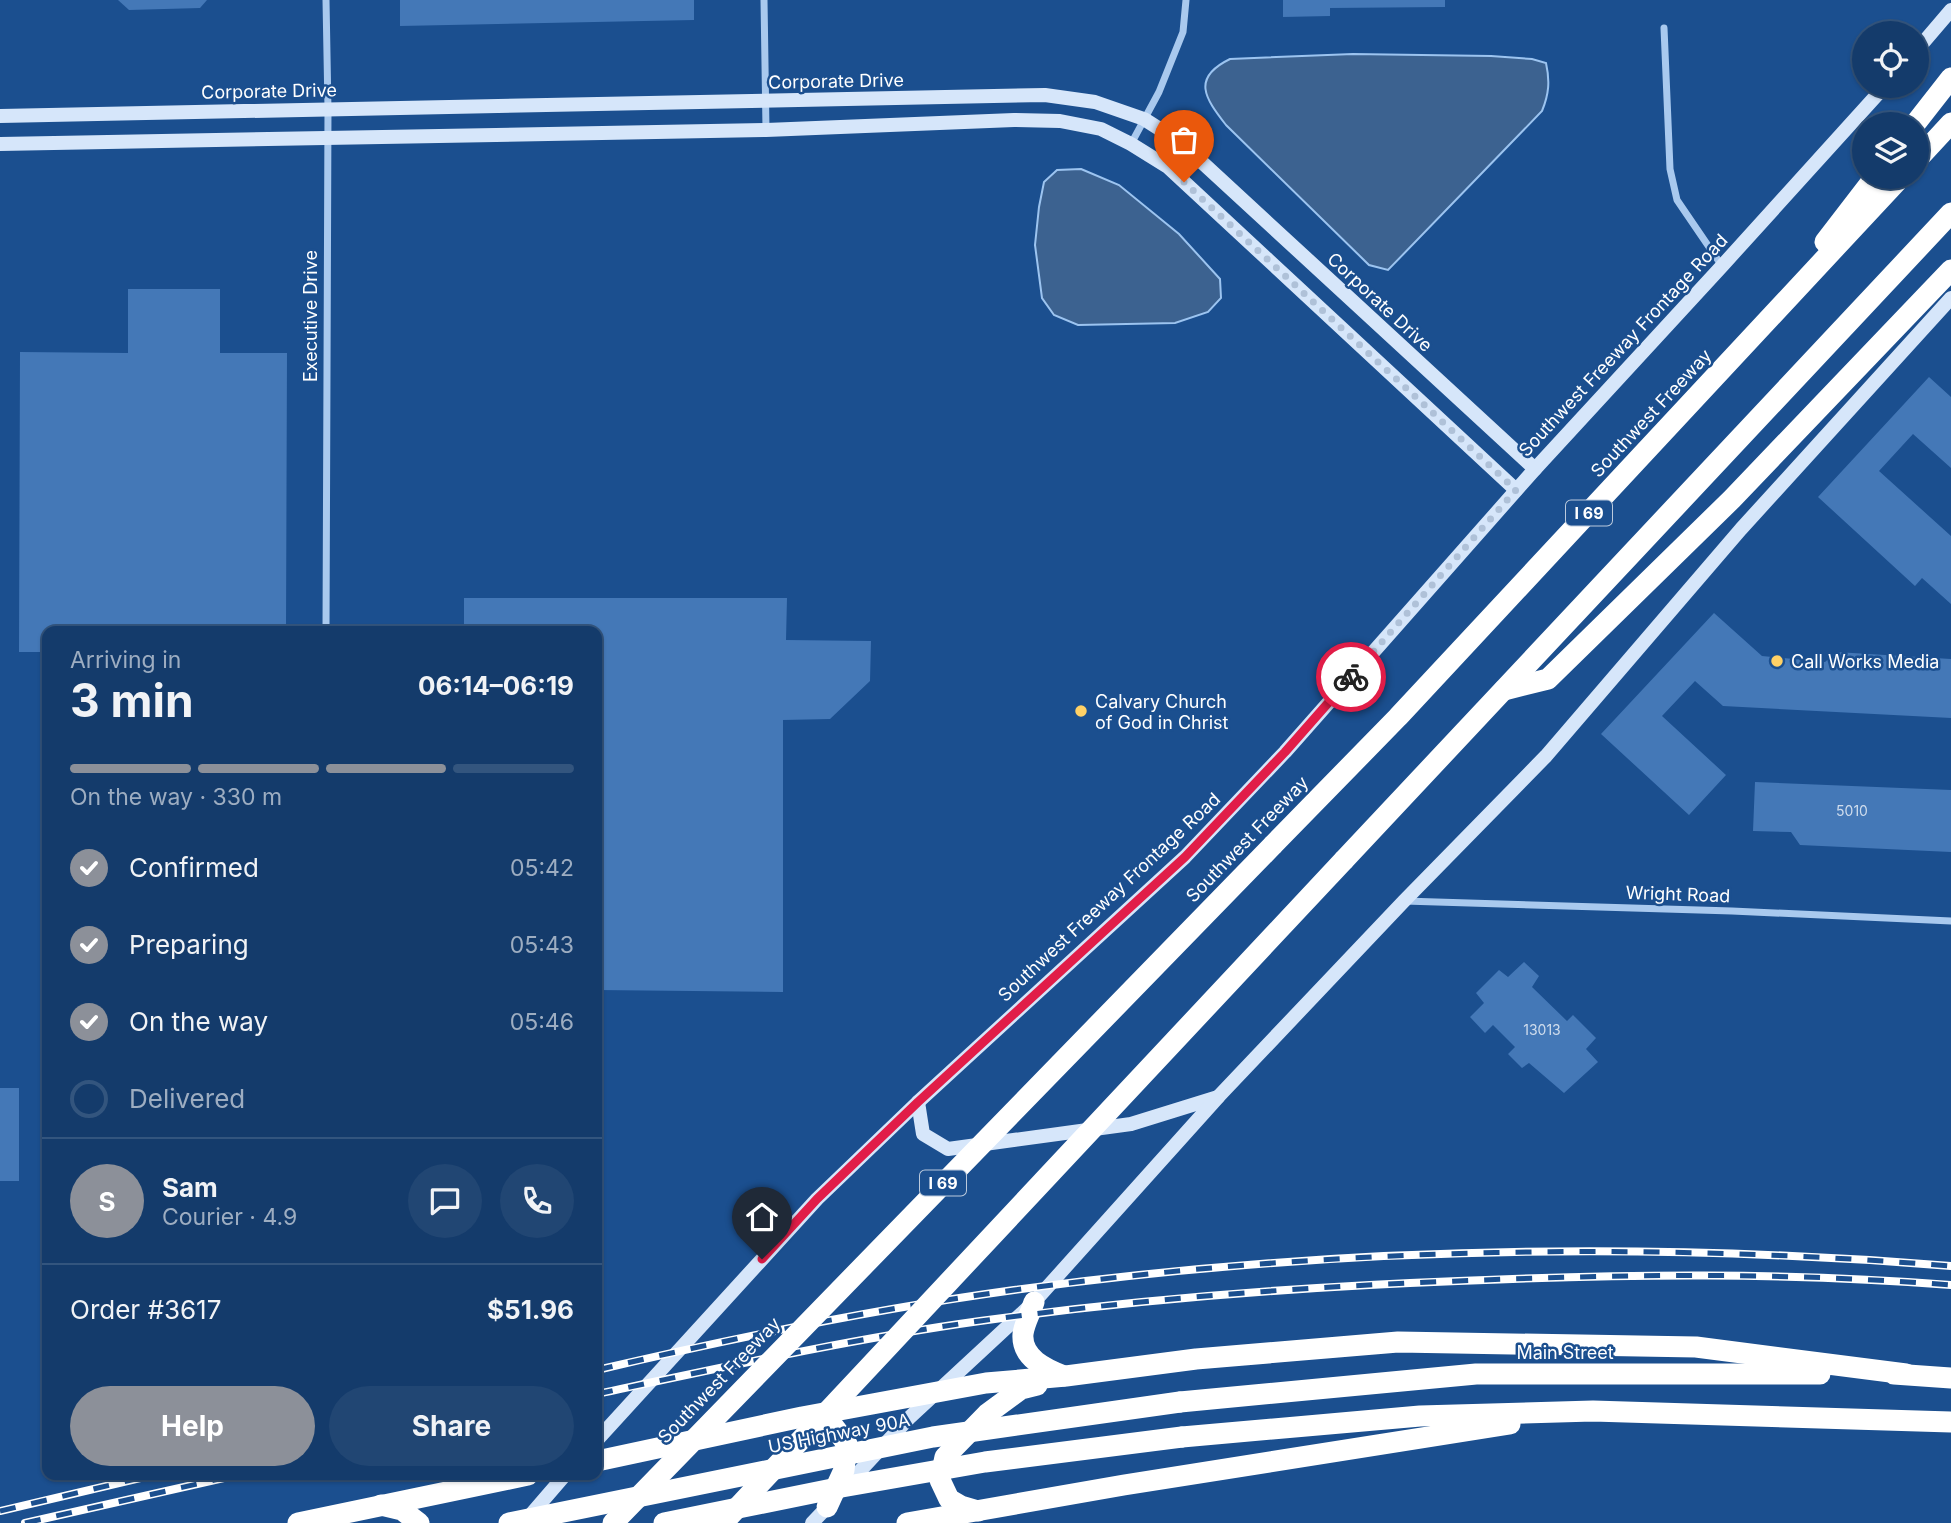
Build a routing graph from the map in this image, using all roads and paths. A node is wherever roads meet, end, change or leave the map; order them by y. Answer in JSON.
{"nodes":[{"id":1,"x":326,"y":0,"type":"edge"},
{"id":2,"x":764,"y":0,"type":"edge"},
{"id":3,"x":1186,"y":0,"type":"edge"},
{"id":4,"x":1951,"y":10,"type":"edge"},
{"id":5,"x":1664,"y":28,"type":"dead end"},
{"id":6,"x":1929,"y":36,"type":"edge"},
{"id":7,"x":1951,"y":78,"type":"edge"},
{"id":8,"x":1874,"y":98,"type":"edge"},
{"id":9,"x":765,"y":102,"type":"junction"},
{"id":10,"x":328,"y":109,"type":"junction"},
{"id":11,"x":1924,"y":112,"type":"edge"},
{"id":12,"x":0,"y":116,"type":"edge"},
{"id":13,"x":1144,"y":120,"type":"junction"},
{"id":14,"x":1951,"y":123,"type":"edge"},
{"id":15,"x":766,"y":130,"type":"junction"},
{"id":16,"x":327,"y":137,"type":"junction"},
{"id":17,"x":0,"y":144,"type":"edge"},
{"id":18,"x":1131,"y":144,"type":"junction"},
{"id":19,"x":1929,"y":147,"type":"edge"},
{"id":20,"x":1866,"y":189,"type":"edge"},
{"id":21,"x":1890,"y":189,"type":"edge"},
{"id":22,"x":1951,"y":213,"type":"edge"},
{"id":23,"x":1723,"y":266,"type":"junction"},
{"id":24,"x":1951,"y":270,"type":"edge"},
{"id":25,"x":1951,"y":298,"type":"edge"},
{"id":26,"x":1743,"y":349,"type":"junction"},
{"id":27,"x":1535,"y":469,"type":"junction"},
{"id":28,"x":1516,"y":490,"type":"junction"},
{"id":29,"x":326,"y":626,"type":"edge"},
{"id":30,"x":1504,"y":690,"type":"junction"},
{"id":31,"x":1404,"y":901,"type":"junction"},
{"id":32,"x":1951,"y":921,"type":"edge"},
{"id":33,"x":1219,"y":1096,"type":"junction"},
{"id":34,"x":918,"y":1102,"type":"junction"},
{"id":35,"x":1034,"y":1302,"type":"junction"},
{"id":36,"x":1906,"y":1374,"type":"junction"},
{"id":37,"x":1066,"y":1376,"type":"junction"},
{"id":38,"x":1951,"y":1377,"type":"edge"},
{"id":39,"x":936,"y":1392,"type":"junction"},
{"id":40,"x":1180,"y":1402,"type":"joint"},
{"id":41,"x":1593,"y":1411,"type":"junction"},
{"id":42,"x":802,"y":1417,"type":"junction"},
{"id":43,"x":1951,"y":1422,"type":"edge"},
{"id":44,"x":602,"y":1435,"type":"edge"},
{"id":45,"x":602,"y":1460,"type":"edge"},
{"id":46,"x":503,"y":1480,"type":"edge"},
{"id":47,"x":561,"y":1480,"type":"edge"},
{"id":48,"x":379,"y":1505,"type":"junction"},
{"id":49,"x":827,"y":1507,"type":"junction"},
{"id":50,"x":982,"y":1512,"type":"junction"},
{"id":51,"x":533,"y":1518,"type":"edge"},
{"id":52,"x":298,"y":1523,"type":"edge"},
{"id":53,"x":419,"y":1523,"type":"edge"},
{"id":54,"x":509,"y":1523,"type":"edge"},
{"id":55,"x":613,"y":1523,"type":"edge"},
{"id":56,"x":664,"y":1523,"type":"edge"},
{"id":57,"x":723,"y":1523,"type":"edge"},
{"id":58,"x":812,"y":1523,"type":"edge"},
{"id":59,"x":908,"y":1523,"type":"edge"}],
"edges":[{"from":1,"to":10,"type":"street","name":"Executive Drive"},
{"from":2,"to":9,"type":"street"},
{"from":3,"to":13,"type":"street"},
{"from":4,"to":6,"type":"main road"},
{"from":5,"to":23,"type":"street"},
{"from":7,"to":11,"type":"highway"},
{"from":8,"to":23,"type":"main road","name":"Southwest Freeway Frontage Road"},
{"from":9,"to":10,"type":"main road","name":"Corporate Drive"},
{"from":9,"to":13,"type":"main road","name":"Corporate Drive"},
{"from":9,"to":15,"type":"street"},
{"from":10,"to":12,"type":"main road","name":"Corporate Drive"},
{"from":10,"to":16,"type":"street","name":"Executive Drive"},
{"from":13,"to":18,"type":"street"},
{"from":13,"to":27,"type":"main road","name":"Corporate Drive"},
{"from":14,"to":19,"type":"highway"},
{"from":15,"to":16,"type":"main road"},
{"from":15,"to":18,"type":"main road"},
{"from":16,"to":17,"type":"main road"},
{"from":16,"to":29,"type":"street","name":"Executive Drive"},
{"from":18,"to":28,"type":"main road"},
{"from":20,"to":26,"type":"highway"},
{"from":21,"to":26,"type":"highway","name":"Southwest Freeway","number":"I 69"},
{"from":22,"to":30,"type":"highway"},
{"from":23,"to":27,"type":"main road","name":"Southwest Freeway Frontage Road"},
{"from":24,"to":30,"type":"highway"},
{"from":25,"to":31,"type":"main road"},
{"from":26,"to":55,"type":"highway","name":"Southwest Freeway","number":"I 69","bridge":true},
{"from":27,"to":28,"type":"main road","name":"Southwest Freeway Frontage Road"},
{"from":28,"to":34,"type":"main road","name":"Southwest Freeway Frontage Road"},
{"from":30,"to":57,"type":"highway","bridge":true},
{"from":31,"to":32,"type":"street","name":"Wright Road"},
{"from":31,"to":33,"type":"main road"},
{"from":33,"to":34,"type":"main road"},
{"from":33,"to":35,"type":"main road"},
{"from":34,"to":44,"type":"main road","name":"Southwest Freeway Frontage Road"},
{"from":35,"to":37,"type":"highway"},
{"from":35,"to":39,"type":"main road"},
{"from":36,"to":37,"type":"highway"},
{"from":36,"to":38,"type":"highway","name":"Main Street"},
{"from":36,"to":40,"type":"highway","name":"Main Street"},
{"from":37,"to":39,"type":"highway"},
{"from":37,"to":50,"type":"highway"},
{"from":39,"to":42,"type":"highway"},
{"from":39,"to":49,"type":"main road"},
{"from":40,"to":54,"type":"highway","name":"US Highway 90A","bridge":true},
{"from":41,"to":43,"type":"highway"},
{"from":41,"to":50,"type":"highway"},
{"from":41,"to":56,"type":"highway","bridge":true},
{"from":42,"to":45,"type":"highway"},
{"from":42,"to":49,"type":"highway"},
{"from":46,"to":48,"type":"highway"},
{"from":47,"to":51,"type":"main road"},
{"from":48,"to":52,"type":"highway"},
{"from":48,"to":53,"type":"highway"},
{"from":49,"to":58,"type":"main road"},
{"from":50,"to":59,"type":"highway"}]}
